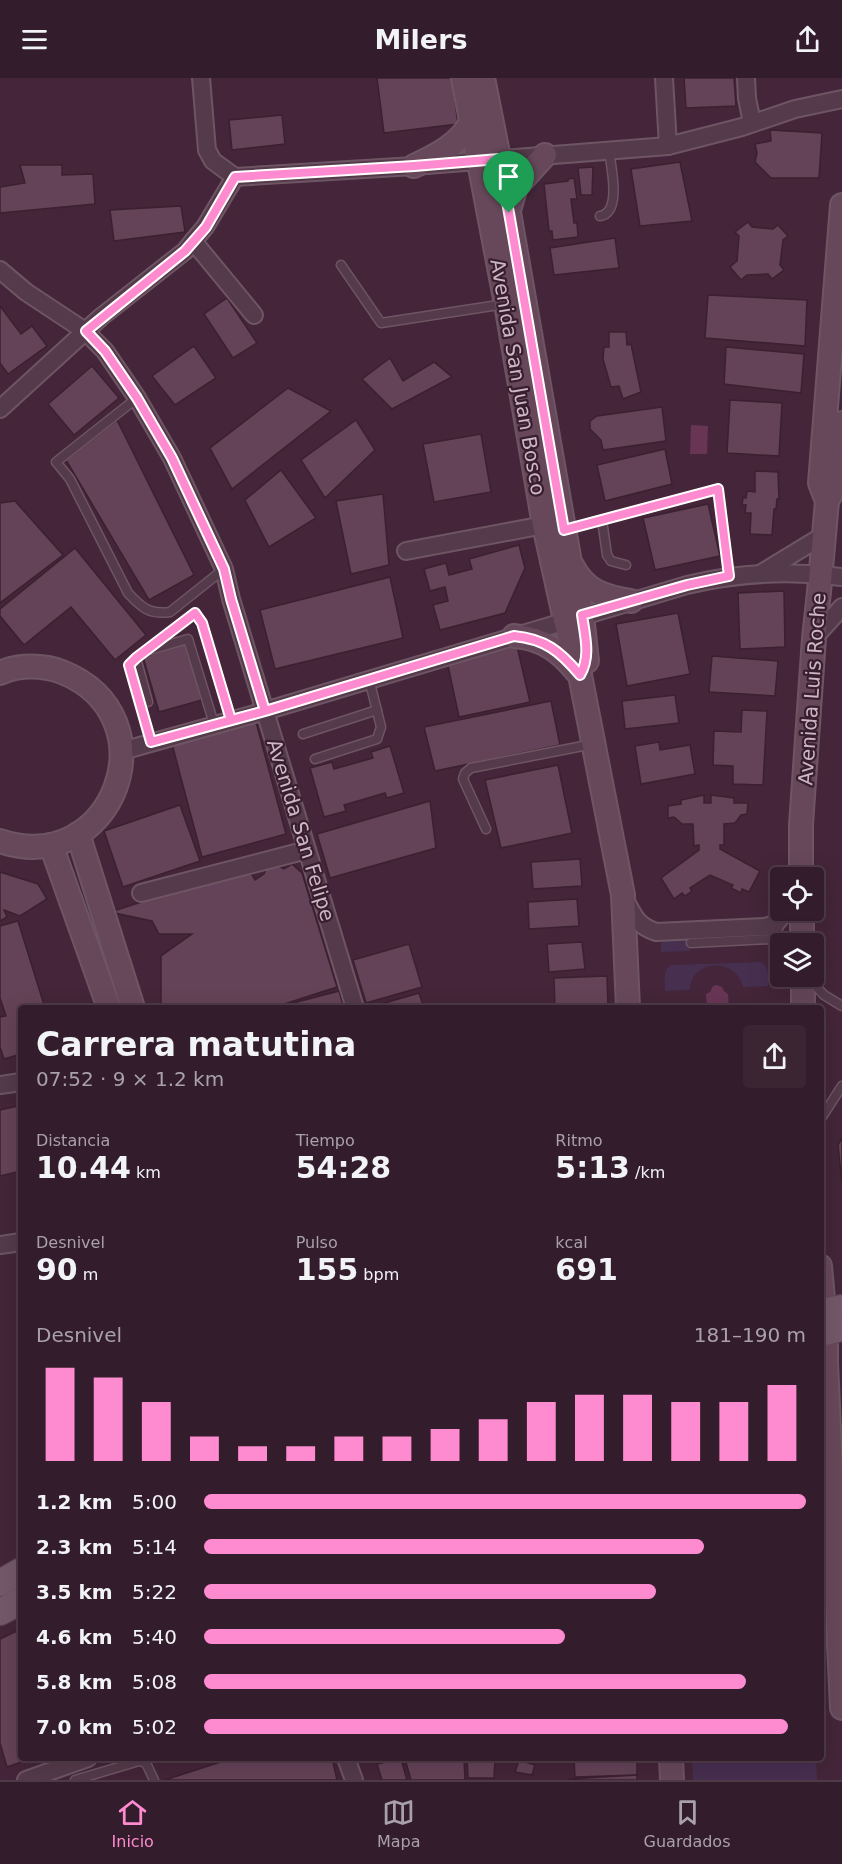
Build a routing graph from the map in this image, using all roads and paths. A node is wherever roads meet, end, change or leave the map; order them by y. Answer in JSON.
{"nodes":[{"id":1,"x":201,"y":78,"type":"edge"},
{"id":2,"x":463,"y":78,"type":"edge"},
{"id":3,"x":483,"y":78,"type":"edge"},
{"id":4,"x":664,"y":78,"type":"edge"},
{"id":5,"x":746,"y":78,"type":"edge"},
{"id":6,"x":842,"y":99,"type":"edge"},
{"id":7,"x":471,"y":123,"type":"junction"},
{"id":8,"x":752,"y":123,"type":"junction"},
{"id":9,"x":668,"y":147,"type":"junction"},
{"id":10,"x":609,"y":151,"type":"junction"},
{"id":11,"x":545,"y":155,"type":"junction"},
{"id":12,"x":489,"y":159,"type":"junction"},
{"id":13,"x":414,"y":166,"type":"junction"},
{"id":14,"x":235,"y":177,"type":"junction"},
{"id":15,"x":842,"y":205,"type":"edge"},
{"id":16,"x":509,"y":213,"type":"junction"},
{"id":17,"x":600,"y":216,"type":"dead end"},
{"id":18,"x":193,"y":241,"type":"junction"},
{"id":19,"x":341,"y":265,"type":"dead end"},
{"id":20,"x":0,"y":270,"type":"edge"},
{"id":21,"x":506,"y":304,"type":"junction"},
{"id":22,"x":254,"y":315,"type":"dead end"},
{"id":23,"x":86,"y":331,"type":"junction"},
{"id":24,"x":137,"y":398,"type":"junction"},
{"id":25,"x":0,"y":409,"type":"edge"},
{"id":26,"x":842,"y":423,"type":"edge"},
{"id":27,"x":827,"y":501,"type":"junction"},
{"id":28,"x":602,"y":520,"type":"junction"},
{"id":29,"x":554,"y":528,"type":"junction"},
{"id":30,"x":824,"y":535,"type":"junction"},
{"id":31,"x":406,"y":551,"type":"dead end"},
{"id":32,"x":569,"y":557,"type":"junction"},
{"id":33,"x":626,"y":565,"type":"dead end"},
{"id":34,"x":224,"y":569,"type":"junction"},
{"id":35,"x":760,"y":574,"type":"junction"},
{"id":36,"x":729,"y":576,"type":"junction"},
{"id":37,"x":831,"y":576,"type":"edge"},
{"id":38,"x":631,"y":601,"type":"junction"},
{"id":39,"x":842,"y":607,"type":"edge"},
{"id":40,"x":573,"y":618,"type":"junction"},
{"id":41,"x":514,"y":636,"type":"junction"},
{"id":42,"x":814,"y":638,"type":"junction"},
{"id":43,"x":145,"y":651,"type":"junction"},
{"id":44,"x":136,"y":658,"type":"junction"},
{"id":45,"x":1,"y":670,"type":"edge"},
{"id":46,"x":580,"y":675,"type":"junction"},
{"id":47,"x":369,"y":679,"type":"junction"},
{"id":48,"x":148,"y":702,"type":"dead end"},
{"id":49,"x":377,"y":710,"type":"junction"},
{"id":50,"x":265,"y":711,"type":"junction"},
{"id":51,"x":231,"y":720,"type":"junction"},
{"id":52,"x":214,"y":724,"type":"junction"},
{"id":53,"x":303,"y":734,"type":"dead end"},
{"id":54,"x":151,"y":742,"type":"junction"},
{"id":55,"x":593,"y":744,"type":"junction"},
{"id":56,"x":122,"y":751,"type":"junction"},
{"id":57,"x":315,"y":759,"type":"dead end"},
{"id":58,"x":486,"y":829,"type":"dead end"},
{"id":59,"x":78,"y":834,"type":"junction"},
{"id":60,"x":0,"y":841,"type":"edge"},
{"id":61,"x":51,"y":845,"type":"junction"},
{"id":62,"x":307,"y":849,"type":"junction"},
{"id":63,"x":801,"y":867,"type":"edge"},
{"id":64,"x":141,"y":893,"type":"dead end"},
{"id":65,"x":622,"y":895,"type":"junction"},
{"id":66,"x":778,"y":921,"type":"edge"},
{"id":67,"x":780,"y":921,"type":"edge"},
{"id":68,"x":691,"y":943,"type":"dead end"},
{"id":69,"x":804,"y":987,"type":"edge"},
{"id":70,"x":816,"y":987,"type":"edge"},
{"id":71,"x":108,"y":1005,"type":"edge"},
{"id":72,"x":132,"y":1005,"type":"edge"},
{"id":73,"x":354,"y":1005,"type":"edge"},
{"id":74,"x":628,"y":1005,"type":"edge"},
{"id":75,"x":803,"y":1005,"type":"edge"},
{"id":76,"x":842,"y":1006,"type":"edge"},
{"id":77,"x":18,"y":1082,"type":"edge"},
{"id":78,"x":0,"y":1085,"type":"edge"},
{"id":79,"x":842,"y":1086,"type":"edge"},
{"id":80,"x":824,"y":1114,"type":"edge"},
{"id":81,"x":18,"y":1242,"type":"edge"},
{"id":82,"x":0,"y":1245,"type":"edge"},
{"id":83,"x":824,"y":1290,"type":"edge"},
{"id":84,"x":829,"y":1321,"type":"edge"},
{"id":85,"x":18,"y":1573,"type":"edge"},
{"id":86,"x":0,"y":1583,"type":"edge"},
{"id":87,"x":18,"y":1603,"type":"edge"},
{"id":88,"x":0,"y":1612,"type":"edge"},
{"id":89,"x":842,"y":1708,"type":"edge"},
{"id":90,"x":80,"y":1761,"type":"edge"},
{"id":91,"x":347,"y":1761,"type":"edge"},
{"id":92,"x":671,"y":1761,"type":"edge"},
{"id":93,"x":27,"y":1780,"type":"edge"},
{"id":94,"x":75,"y":1780,"type":"edge"},
{"id":95,"x":154,"y":1780,"type":"edge"},
{"id":96,"x":354,"y":1780,"type":"edge"},
{"id":97,"x":672,"y":1780,"type":"edge"}],
"edges":[{"from":1,"to":14,"type":"street"},
{"from":2,"to":7,"type":"main road","name":"Avenida San Juan Bosco"},
{"from":3,"to":12,"type":"main road","name":"Avenida San Juan Bosco"},
{"from":4,"to":9,"type":"street"},
{"from":5,"to":8,"type":"street"},
{"from":6,"to":8,"type":"street"},
{"from":7,"to":12,"type":"main road","name":"Avenida San Juan Bosco"},
{"from":7,"to":13,"type":"main road"},
{"from":8,"to":9,"type":"street"},
{"from":9,"to":10,"type":"street"},
{"from":10,"to":11,"type":"street"},
{"from":10,"to":17,"type":"lane"},
{"from":11,"to":12,"type":"street"},
{"from":11,"to":16,"type":"main road"},
{"from":12,"to":13,"type":"street"},
{"from":12,"to":16,"type":"main road","name":"Avenida San Juan Bosco"},
{"from":12,"to":21,"type":"main road","name":"Avenida San Juan Bosco"},
{"from":13,"to":14,"type":"street"},
{"from":14,"to":18,"type":"street"},
{"from":15,"to":27,"type":"main road","name":"Avenida Luis Roche"},
{"from":16,"to":29,"type":"main road","name":"Avenida San Juan Bosco"},
{"from":18,"to":22,"type":"street"},
{"from":18,"to":23,"type":"street"},
{"from":19,"to":21,"type":"lane"},
{"from":20,"to":23,"type":"street","name":"Avenida San Felipe"},
{"from":21,"to":29,"type":"main road","name":"Avenida San Juan Bosco"},
{"from":23,"to":24,"type":"street","name":"Avenida San Felipe"},
{"from":23,"to":25,"type":"street"},
{"from":24,"to":34,"type":"street","name":"Avenida San Felipe"},
{"from":24,"to":34,"type":"lane"},
{"from":26,"to":27,"type":"main road","name":"Avenida Luis Roche"},
{"from":27,"to":30,"type":"main road","name":"Avenida Luis Roche"},
{"from":28,"to":29,"type":"lane"},
{"from":28,"to":33,"type":"lane"},
{"from":28,"to":36,"type":"lane"},
{"from":29,"to":31,"type":"street"},
{"from":29,"to":32,"type":"main road","name":"Avenida San Juan Bosco"},
{"from":29,"to":40,"type":"main road","name":"Avenida San Juan Bosco"},
{"from":30,"to":35,"type":"street"},
{"from":30,"to":37,"type":"main road","name":"Avenida Luis Roche"},
{"from":32,"to":38,"type":"main road"},
{"from":32,"to":40,"type":"main road","name":"Avenida San Juan Bosco"},
{"from":34,"to":50,"type":"street","name":"Avenida San Felipe"},
{"from":35,"to":36,"type":"street"},
{"from":35,"to":37,"type":"street"},
{"from":36,"to":38,"type":"street"},
{"from":37,"to":42,"type":"main road","name":"Avenida Luis Roche"},
{"from":38,"to":40,"type":"street"},
{"from":39,"to":42,"type":"street"},
{"from":40,"to":41,"type":"street"},
{"from":40,"to":46,"type":"main road","name":"Avenida San Juan Bosco"},
{"from":41,"to":46,"type":"main road"},
{"from":41,"to":47,"type":"street"},
{"from":42,"to":63,"type":"main road","name":"Avenida Luis Roche"},
{"from":43,"to":44,"type":"lane"},
{"from":43,"to":51,"type":"lane"},
{"from":43,"to":52,"type":"lane"},
{"from":44,"to":48,"type":"lane"},
{"from":44,"to":54,"type":"lane"},
{"from":45,"to":56,"type":"main road"},
{"from":46,"to":55,"type":"main road","name":"Avenida San Juan Bosco"},
{"from":47,"to":49,"type":"lane"},
{"from":47,"to":50,"type":"street"},
{"from":49,"to":53,"type":"lane"},
{"from":49,"to":57,"type":"lane"},
{"from":50,"to":51,"type":"street"},
{"from":50,"to":62,"type":"street","name":"Avenida San Felipe"},
{"from":51,"to":52,"type":"street"},
{"from":52,"to":54,"type":"street"},
{"from":54,"to":56,"type":"street"},
{"from":55,"to":58,"type":"lane"},
{"from":55,"to":65,"type":"main road","name":"Avenida San Juan Bosco"},
{"from":56,"to":59,"type":"main road"},
{"from":59,"to":61,"type":"main road"},
{"from":59,"to":72,"type":"main road"},
{"from":60,"to":61,"type":"main road"},
{"from":61,"to":71,"type":"main road"},
{"from":62,"to":64,"type":"street"},
{"from":62,"to":73,"type":"street","name":"Avenida San Felipe"},
{"from":65,"to":66,"type":"street"},
{"from":65,"to":74,"type":"main road","name":"Avenida San Juan Bosco"},
{"from":67,"to":68,"type":"lane"},
{"from":69,"to":75,"type":"main road"},
{"from":70,"to":76,"type":"lane"},
{"from":77,"to":78,"type":"street"},
{"from":79,"to":80,"type":"lane"},
{"from":81,"to":82,"type":"street"},
{"from":83,"to":84,"type":"main road"},
{"from":84,"to":89,"type":"main road"},
{"from":85,"to":86,"type":"main road"},
{"from":87,"to":88,"type":"main road"},
{"from":90,"to":93,"type":"street"},
{"from":91,"to":96,"type":"street"},
{"from":92,"to":97,"type":"main road"},
{"from":94,"to":95,"type":"lane"}]}
